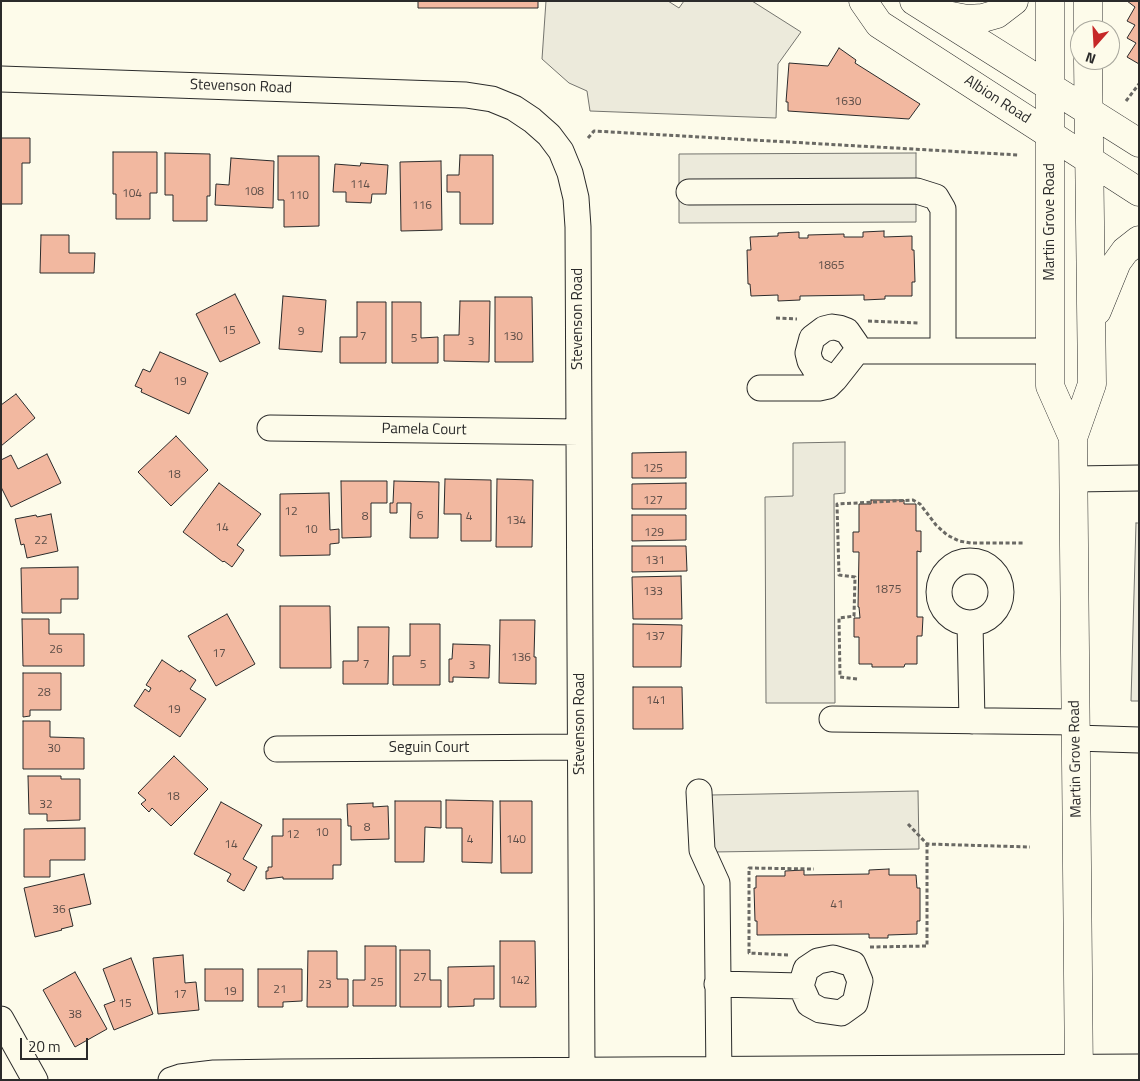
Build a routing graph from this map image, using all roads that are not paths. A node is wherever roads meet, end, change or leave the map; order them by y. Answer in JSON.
{"nodes":[{"id":1,"x":863,"y":1,"type":"edge"},
{"id":2,"x":1014,"y":1,"type":"edge"},
{"id":3,"x":1050,"y":1,"type":"edge"},
{"id":4,"x":1088,"y":1,"type":"edge"},
{"id":5,"x":922,"y":6,"type":"edge"},
{"id":6,"x":1088,"y":20,"type":"edge"},
{"id":7,"x":1088,"y":70,"type":"edge"},
{"id":8,"x":1,"y":79,"type":"edge"},
{"id":9,"x":1050,"y":88,"type":"junction"},
{"id":10,"x":1089,"y":112,"type":"junction"},
{"id":11,"x":1051,"y":135,"type":"junction"},
{"id":12,"x":1139,"y":143,"type":"edge"},
{"id":13,"x":1090,"y":160,"type":"junction"},
{"id":14,"x":689,"y":192,"type":"dead end"},
{"id":15,"x":1139,"y":192,"type":"edge"},
{"id":16,"x":1139,"y":240,"type":"edge"},
{"id":17,"x":1092,"y":324,"type":"junction"},
{"id":18,"x":857,"y":351,"type":"junction"},
{"id":19,"x":943,"y":351,"type":"junction"},
{"id":20,"x":1050,"y":351,"type":"junction"},
{"id":21,"x":835,"y":379,"type":"junction"},
{"id":22,"x":760,"y":388,"type":"dead end"},
{"id":23,"x":270,"y":428,"type":"dead end"},
{"id":24,"x":579,"y":432,"type":"junction"},
{"id":25,"x":1073,"y":438,"type":"junction"},
{"id":26,"x":1139,"y":478,"type":"edge"},
{"id":27,"x":1074,"y":479,"type":"junction"},
{"id":28,"x":970,"y":623,"type":"dead end"},
{"id":29,"x":832,"y":719,"type":"dead end"},
{"id":30,"x":972,"y":720,"type":"junction"},
{"id":31,"x":1076,"y":730,"type":"junction"},
{"id":32,"x":1139,"y":740,"type":"edge"},
{"id":33,"x":580,"y":747,"type":"junction"},
{"id":34,"x":277,"y":748,"type":"dead end"},
{"id":35,"x":699,"y":792,"type":"dead end"},
{"id":36,"x":718,"y":984,"type":"junction"},
{"id":37,"x":801,"y":986,"type":"dead end"},
{"id":38,"x":1,"y":1019,"type":"edge"},
{"id":39,"x":1139,"y":1067,"type":"edge"},
{"id":40,"x":582,"y":1069,"type":"junction"},
{"id":41,"x":719,"y":1074,"type":"edge"},
{"id":42,"x":1079,"y":1074,"type":"edge"},
{"id":43,"x":556,"y":1075,"type":"edge"},
{"id":44,"x":282,"y":1076,"type":"edge"},
{"id":45,"x":36,"y":1080,"type":"edge"},
{"id":46,"x":172,"y":1080,"type":"edge"}],
"edges":[{"from":1,"to":11,"type":"main road","name":"Albion Road"},
{"from":2,"to":5,"type":"main road"},
{"from":3,"to":9,"type":"main road","name":"Martin Grove Road"},
{"from":4,"to":6,"type":"main road"},
{"from":5,"to":9,"type":"main road"},
{"from":7,"to":10,"type":"main road","name":"Martin Grove Road"},
{"from":8,"to":24,"type":"street","name":"Stevenson Road"},
{"from":9,"to":10,"type":"main road"},
{"from":9,"to":11,"type":"main road","name":"Martin Grove Road"},
{"from":10,"to":12,"type":"main road"},
{"from":10,"to":13,"type":"main road","name":"Martin Grove Road"},
{"from":11,"to":13,"type":"main road","name":"Albion Road"},
{"from":11,"to":20,"type":"main road","name":"Martin Grove Road"},
{"from":13,"to":15,"type":"main road","name":"Albion Road"},
{"from":13,"to":17,"type":"main road","name":"Martin Grove Road"},
{"from":14,"to":19,"type":"street"},
{"from":16,"to":17,"type":"main road"},
{"from":17,"to":25,"type":"main road","name":"Martin Grove Road"},
{"from":18,"to":19,"type":"street"},
{"from":18,"to":21,"type":"street"},
{"from":18,"to":21,"type":"street"},
{"from":19,"to":20,"type":"street"},
{"from":20,"to":25,"type":"main road","name":"Martin Grove Road"},
{"from":21,"to":22,"type":"street"},
{"from":23,"to":24,"type":"street","name":"Pamela Court"},
{"from":24,"to":33,"type":"street","name":"Stevenson Road"},
{"from":25,"to":27,"type":"main road","name":"Martin Grove Road"},
{"from":26,"to":27,"type":"street"},
{"from":27,"to":31,"type":"main road","name":"Martin Grove Road"},
{"from":28,"to":30,"type":"street"},
{"from":29,"to":30,"type":"street"},
{"from":30,"to":31,"type":"street"},
{"from":31,"to":32,"type":"street"},
{"from":31,"to":42,"type":"main road","name":"Martin Grove Road"},
{"from":33,"to":34,"type":"street","name":"Seguin Court"},
{"from":33,"to":40,"type":"street","name":"Stevenson Road"},
{"from":35,"to":36,"type":"street"},
{"from":36,"to":37,"type":"street"},
{"from":36,"to":41,"type":"street"},
{"from":38,"to":45,"type":"street"},
{"from":39,"to":42,"type":"street"},
{"from":40,"to":41,"type":"street"},
{"from":40,"to":43,"type":"street"},
{"from":41,"to":42,"type":"street"},
{"from":43,"to":44,"type":"street"},
{"from":44,"to":46,"type":"street"}]}
